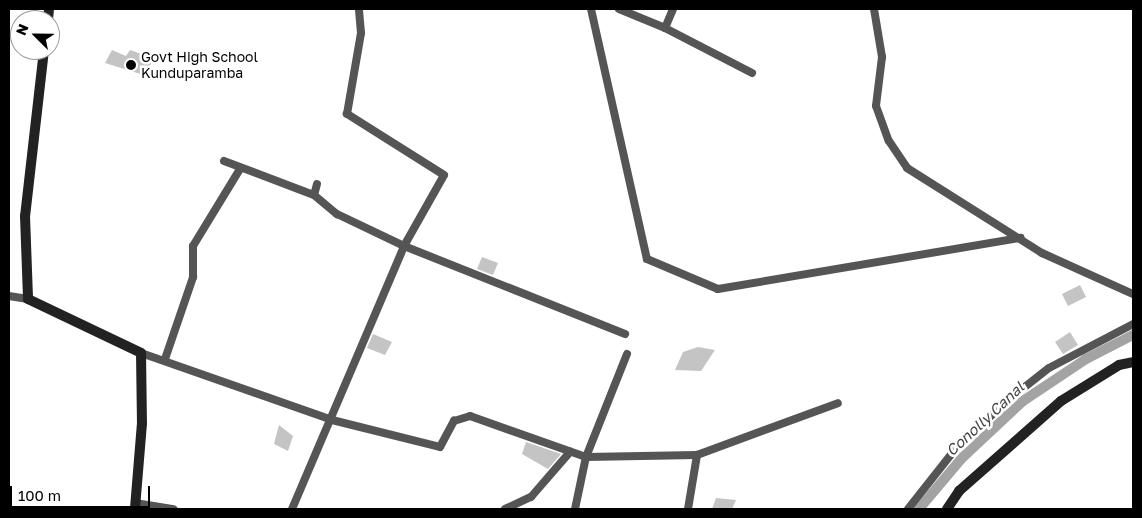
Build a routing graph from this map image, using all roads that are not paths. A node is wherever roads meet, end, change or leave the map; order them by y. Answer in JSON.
{"nodes":[{"id":1,"x":359,"y":9,"type":"edge"},
{"id":2,"x":591,"y":9,"type":"edge"},
{"id":3,"x":619,"y":9,"type":"edge"},
{"id":4,"x":673,"y":9,"type":"edge"},
{"id":5,"x":874,"y":9,"type":"edge"},
{"id":6,"x":665,"y":28,"type":"junction"},
{"id":7,"x":43,"y":60,"type":"edge"},
{"id":8,"x":752,"y":73,"type":"dead end"},
{"id":9,"x":224,"y":161,"type":"dead end"},
{"id":10,"x":240,"y":169,"type":"junction"},
{"id":11,"x":317,"y":184,"type":"dead end"},
{"id":12,"x":314,"y":196,"type":"junction"},
{"id":13,"x":1021,"y":238,"type":"junction"},
{"id":14,"x":404,"y":246,"type":"junction"},
{"id":15,"x":1133,"y":294,"type":"edge"},
{"id":16,"x":9,"y":296,"type":"edge"},
{"id":17,"x":28,"y":299,"type":"junction"},
{"id":18,"x":1133,"y":324,"type":"edge"},
{"id":19,"x":624,"y":334,"type":"dead end"},
{"id":20,"x":141,"y":353,"type":"junction"},
{"id":21,"x":627,"y":354,"type":"dead end"},
{"id":22,"x":165,"y":359,"type":"junction"},
{"id":23,"x":1133,"y":362,"type":"edge"},
{"id":24,"x":838,"y":403,"type":"dead end"},
{"id":25,"x":332,"y":420,"type":"junction"},
{"id":26,"x":570,"y":452,"type":"junction"},
{"id":27,"x":697,"y":456,"type":"junction"},
{"id":28,"x":586,"y":457,"type":"junction"},
{"id":29,"x":135,"y":506,"type":"edge"},
{"id":30,"x":174,"y":509,"type":"edge"},
{"id":31,"x":292,"y":509,"type":"edge"},
{"id":32,"x":505,"y":509,"type":"edge"},
{"id":33,"x":575,"y":509,"type":"edge"},
{"id":34,"x":688,"y":509,"type":"edge"},
{"id":35,"x":908,"y":509,"type":"edge"},
{"id":36,"x":947,"y":509,"type":"edge"}],
"edges":[{"from":1,"to":14,"type":"street"},
{"from":2,"to":13,"type":"street"},
{"from":3,"to":6,"type":"street"},
{"from":4,"to":6,"type":"street"},
{"from":5,"to":13,"type":"street"},
{"from":6,"to":8,"type":"street"},
{"from":7,"to":17,"type":"main road"},
{"from":9,"to":10,"type":"street"},
{"from":10,"to":12,"type":"street"},
{"from":10,"to":22,"type":"street"},
{"from":11,"to":12,"type":"street"},
{"from":12,"to":14,"type":"street"},
{"from":13,"to":15,"type":"street"},
{"from":14,"to":19,"type":"street"},
{"from":14,"to":25,"type":"street"},
{"from":16,"to":17,"type":"street"},
{"from":17,"to":20,"type":"main road"},
{"from":18,"to":35,"type":"street"},
{"from":20,"to":22,"type":"street"},
{"from":20,"to":29,"type":"main road"},
{"from":21,"to":28,"type":"street"},
{"from":22,"to":25,"type":"street"},
{"from":23,"to":36,"type":"main road"},
{"from":24,"to":27,"type":"street"},
{"from":25,"to":26,"type":"street"},
{"from":25,"to":31,"type":"street"},
{"from":26,"to":28,"type":"street"},
{"from":26,"to":32,"type":"street"},
{"from":27,"to":28,"type":"street"},
{"from":27,"to":34,"type":"street"},
{"from":28,"to":33,"type":"street"},
{"from":29,"to":30,"type":"street"}]}
